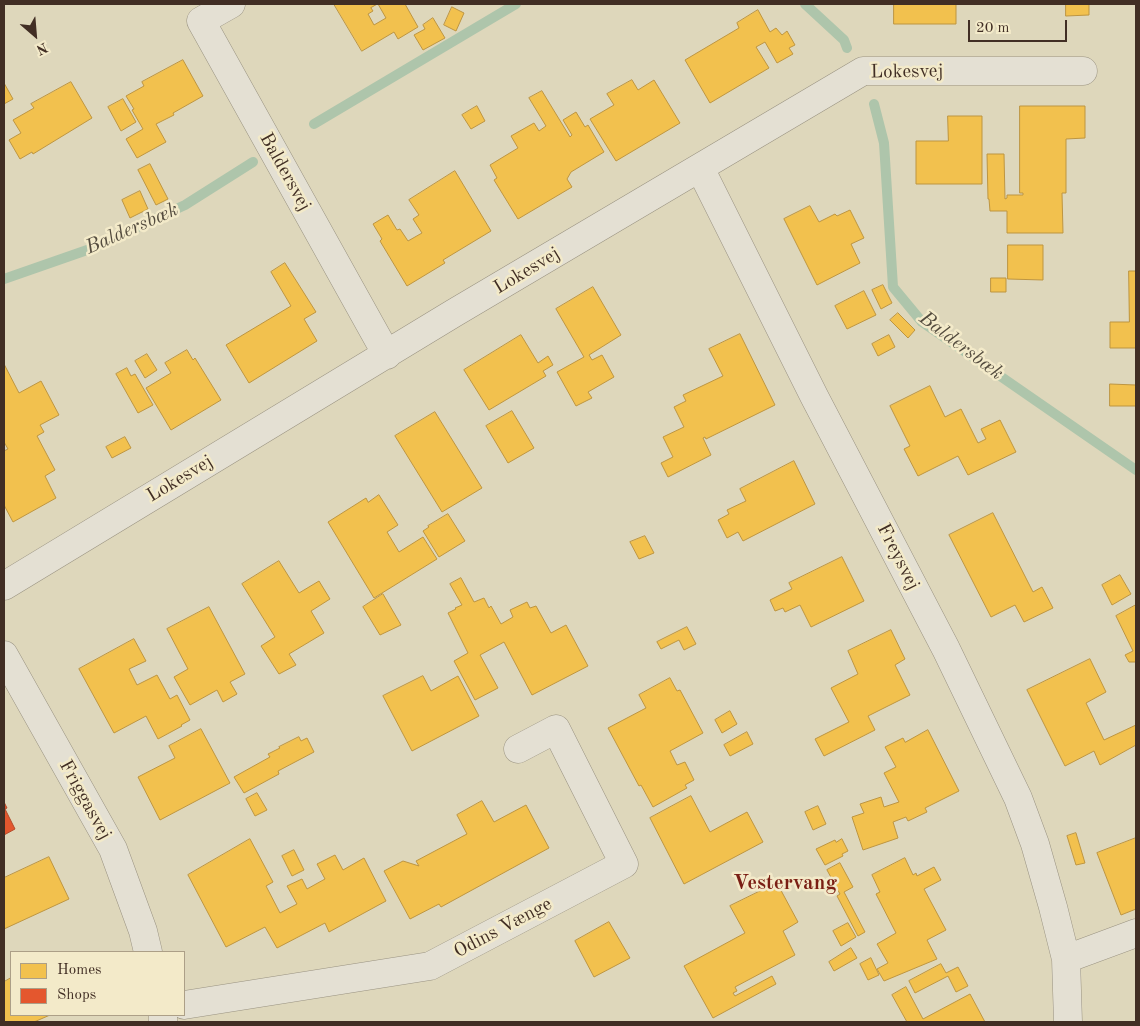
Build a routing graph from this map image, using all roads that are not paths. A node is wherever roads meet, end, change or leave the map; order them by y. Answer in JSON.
{"nodes":[{"id":1,"x":231,"y":4,"type":"edge"},
{"id":2,"x":1083,"y":70,"type":"dead end"},
{"id":3,"x":700,"y":168,"type":"junction"},
{"id":4,"x":387,"y":355,"type":"junction"},
{"id":5,"x":4,"y":586,"type":"edge"},
{"id":6,"x":4,"y":655,"type":"edge"},
{"id":7,"x":518,"y":750,"type":"dead end"},
{"id":8,"x":1136,"y":933,"type":"edge"},
{"id":9,"x":148,"y":951,"type":"edge"},
{"id":10,"x":1066,"y":959,"type":"junction"},
{"id":11,"x":185,"y":1005,"type":"edge"},
{"id":12,"x":1068,"y":1022,"type":"edge"}],
"edges":[{"from":1,"to":4,"type":"street","name":"Baldersvej"},
{"from":2,"to":3,"type":"street","name":"Lokesvej"},
{"from":3,"to":4,"type":"street","name":"Lokesvej"},
{"from":3,"to":10,"type":"street","name":"Freysvej"},
{"from":4,"to":5,"type":"street","name":"Lokesvej"},
{"from":6,"to":9,"type":"street","name":"Friggasvej"},
{"from":7,"to":11,"type":"street","name":"Odins Vænge"},
{"from":8,"to":10,"type":"street"},
{"from":10,"to":12,"type":"street","name":"Freysvej"}]}
